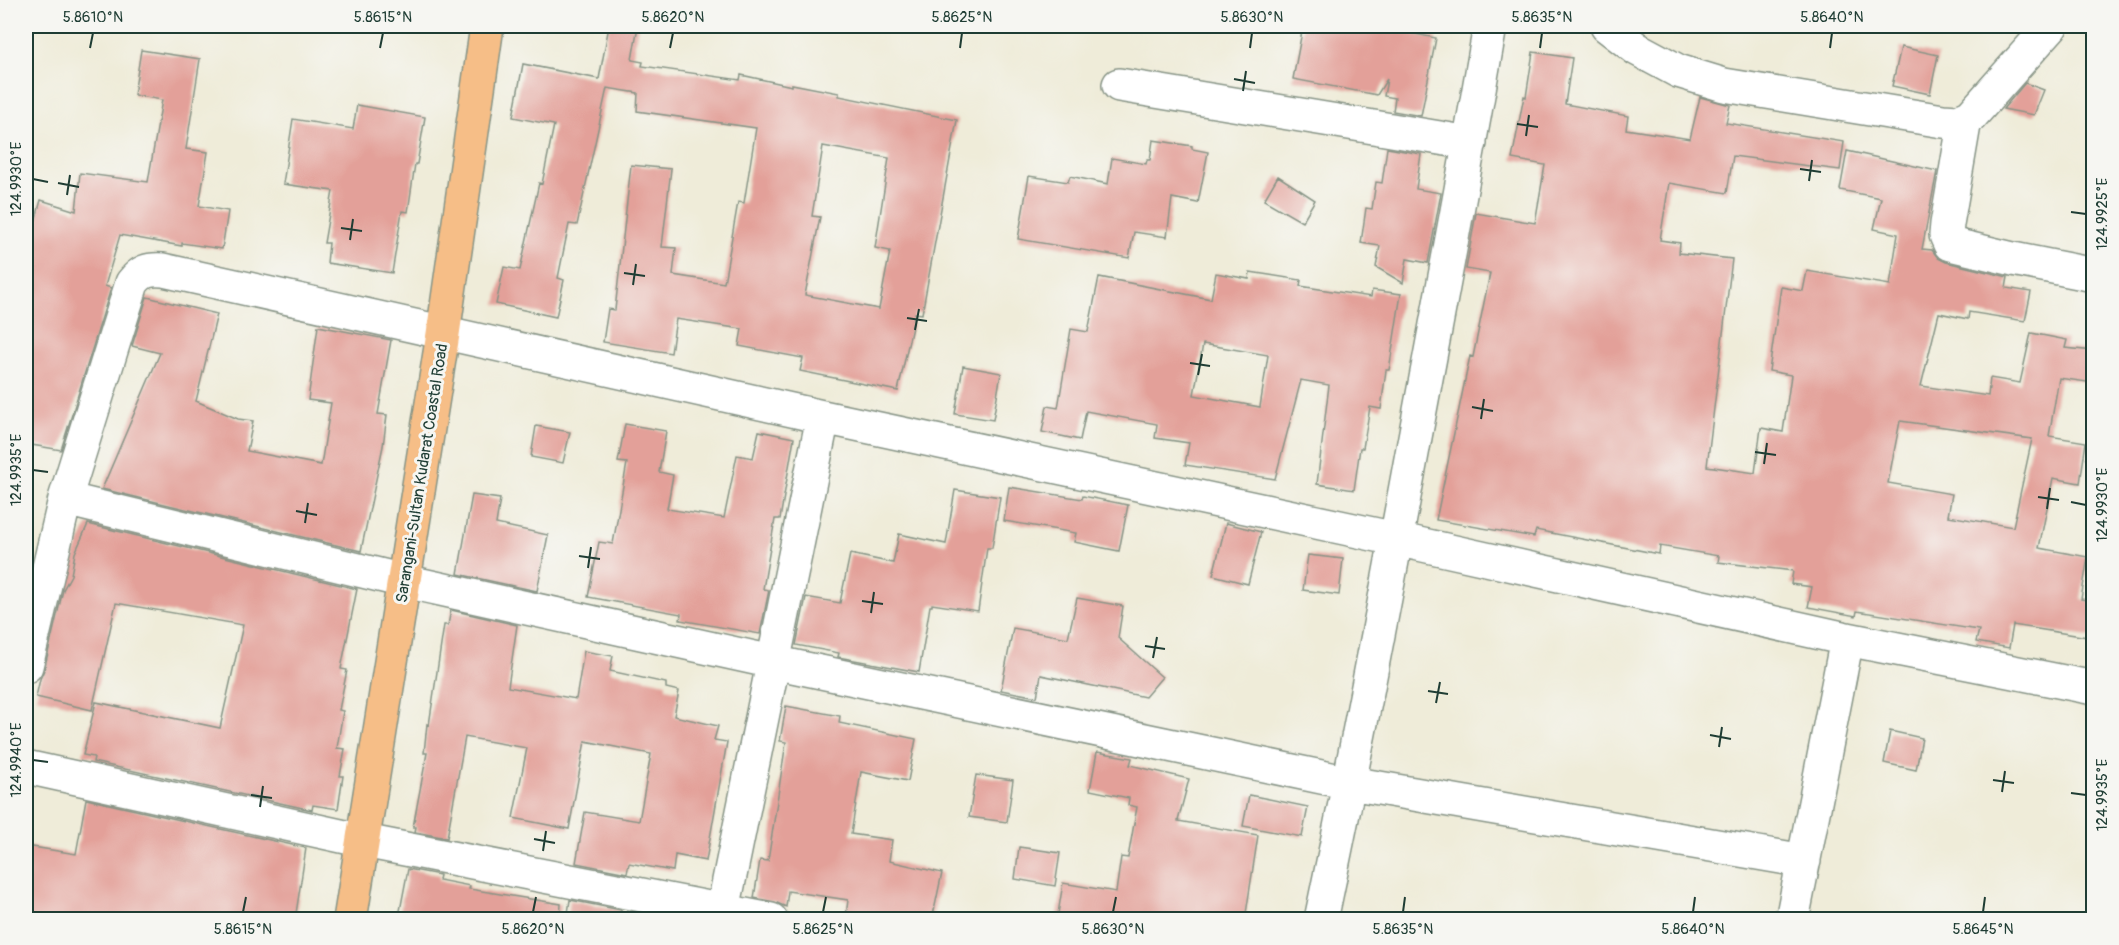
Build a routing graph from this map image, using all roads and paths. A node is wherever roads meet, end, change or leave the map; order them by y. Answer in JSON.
{"nodes":[{"id":1,"x":487,"y":26,"type":"edge"},
{"id":2,"x":1490,"y":26,"type":"edge"},
{"id":3,"x":1607,"y":26,"type":"edge"},
{"id":4,"x":2051,"y":26,"type":"edge"},
{"id":5,"x":1119,"y":85,"type":"dead end"},
{"id":6,"x":1965,"y":119,"type":"junction"},
{"id":7,"x":1470,"y":143,"type":"junction"},
{"id":8,"x":2094,"y":275,"type":"edge"},
{"id":9,"x":443,"y":334,"type":"junction"},
{"id":10,"x":823,"y":417,"type":"junction"},
{"id":11,"x":65,"y":499,"type":"junction"},
{"id":12,"x":1396,"y":539,"type":"junction"},
{"id":13,"x":404,"y":581,"type":"junction"},
{"id":14,"x":1847,"y":639,"type":"junction"},
{"id":15,"x":773,"y":663,"type":"junction"},
{"id":16,"x":26,"y":666,"type":"edge"},
{"id":17,"x":2094,"y":688,"type":"edge"},
{"id":18,"x":26,"y":767,"type":"edge"},
{"id":19,"x":1350,"y":783,"type":"junction"},
{"id":20,"x":364,"y":842,"type":"junction"},
{"id":21,"x":1804,"y":861,"type":"junction"},
{"id":22,"x":722,"y":915,"type":"edge"},
{"id":23,"x":350,"y":920,"type":"edge"},
{"id":24,"x":771,"y":920,"type":"edge"},
{"id":25,"x":1321,"y":920,"type":"edge"},
{"id":26,"x":1792,"y":920,"type":"edge"}],
"edges":[{"from":1,"to":9,"type":"main road","name":"Sarangani-Sultan Kudarat Coastal Road"},
{"from":2,"to":7,"type":"street"},
{"from":3,"to":6,"type":"street"},
{"from":4,"to":6,"type":"street"},
{"from":5,"to":7,"type":"street"},
{"from":6,"to":8,"type":"street"},
{"from":7,"to":12,"type":"street"},
{"from":9,"to":10,"type":"street"},
{"from":9,"to":11,"type":"street"},
{"from":9,"to":13,"type":"main road","name":"Sarangani-Sultan Kudarat Coastal Road"},
{"from":10,"to":12,"type":"street"},
{"from":10,"to":15,"type":"street"},
{"from":11,"to":13,"type":"street"},
{"from":11,"to":16,"type":"street"},
{"from":12,"to":14,"type":"street"},
{"from":12,"to":19,"type":"street"},
{"from":13,"to":15,"type":"street"},
{"from":13,"to":20,"type":"main road","name":"Sarangani-Sultan Kudarat Coastal Road"},
{"from":14,"to":17,"type":"street"},
{"from":14,"to":21,"type":"street"},
{"from":15,"to":19,"type":"street"},
{"from":15,"to":22,"type":"street"},
{"from":18,"to":20,"type":"street"},
{"from":19,"to":21,"type":"street"},
{"from":19,"to":25,"type":"street"},
{"from":20,"to":22,"type":"street"},
{"from":20,"to":23,"type":"main road","name":"Sarangani-Sultan Kudarat Coastal Road"},
{"from":21,"to":26,"type":"street"},
{"from":22,"to":24,"type":"street"}]}
